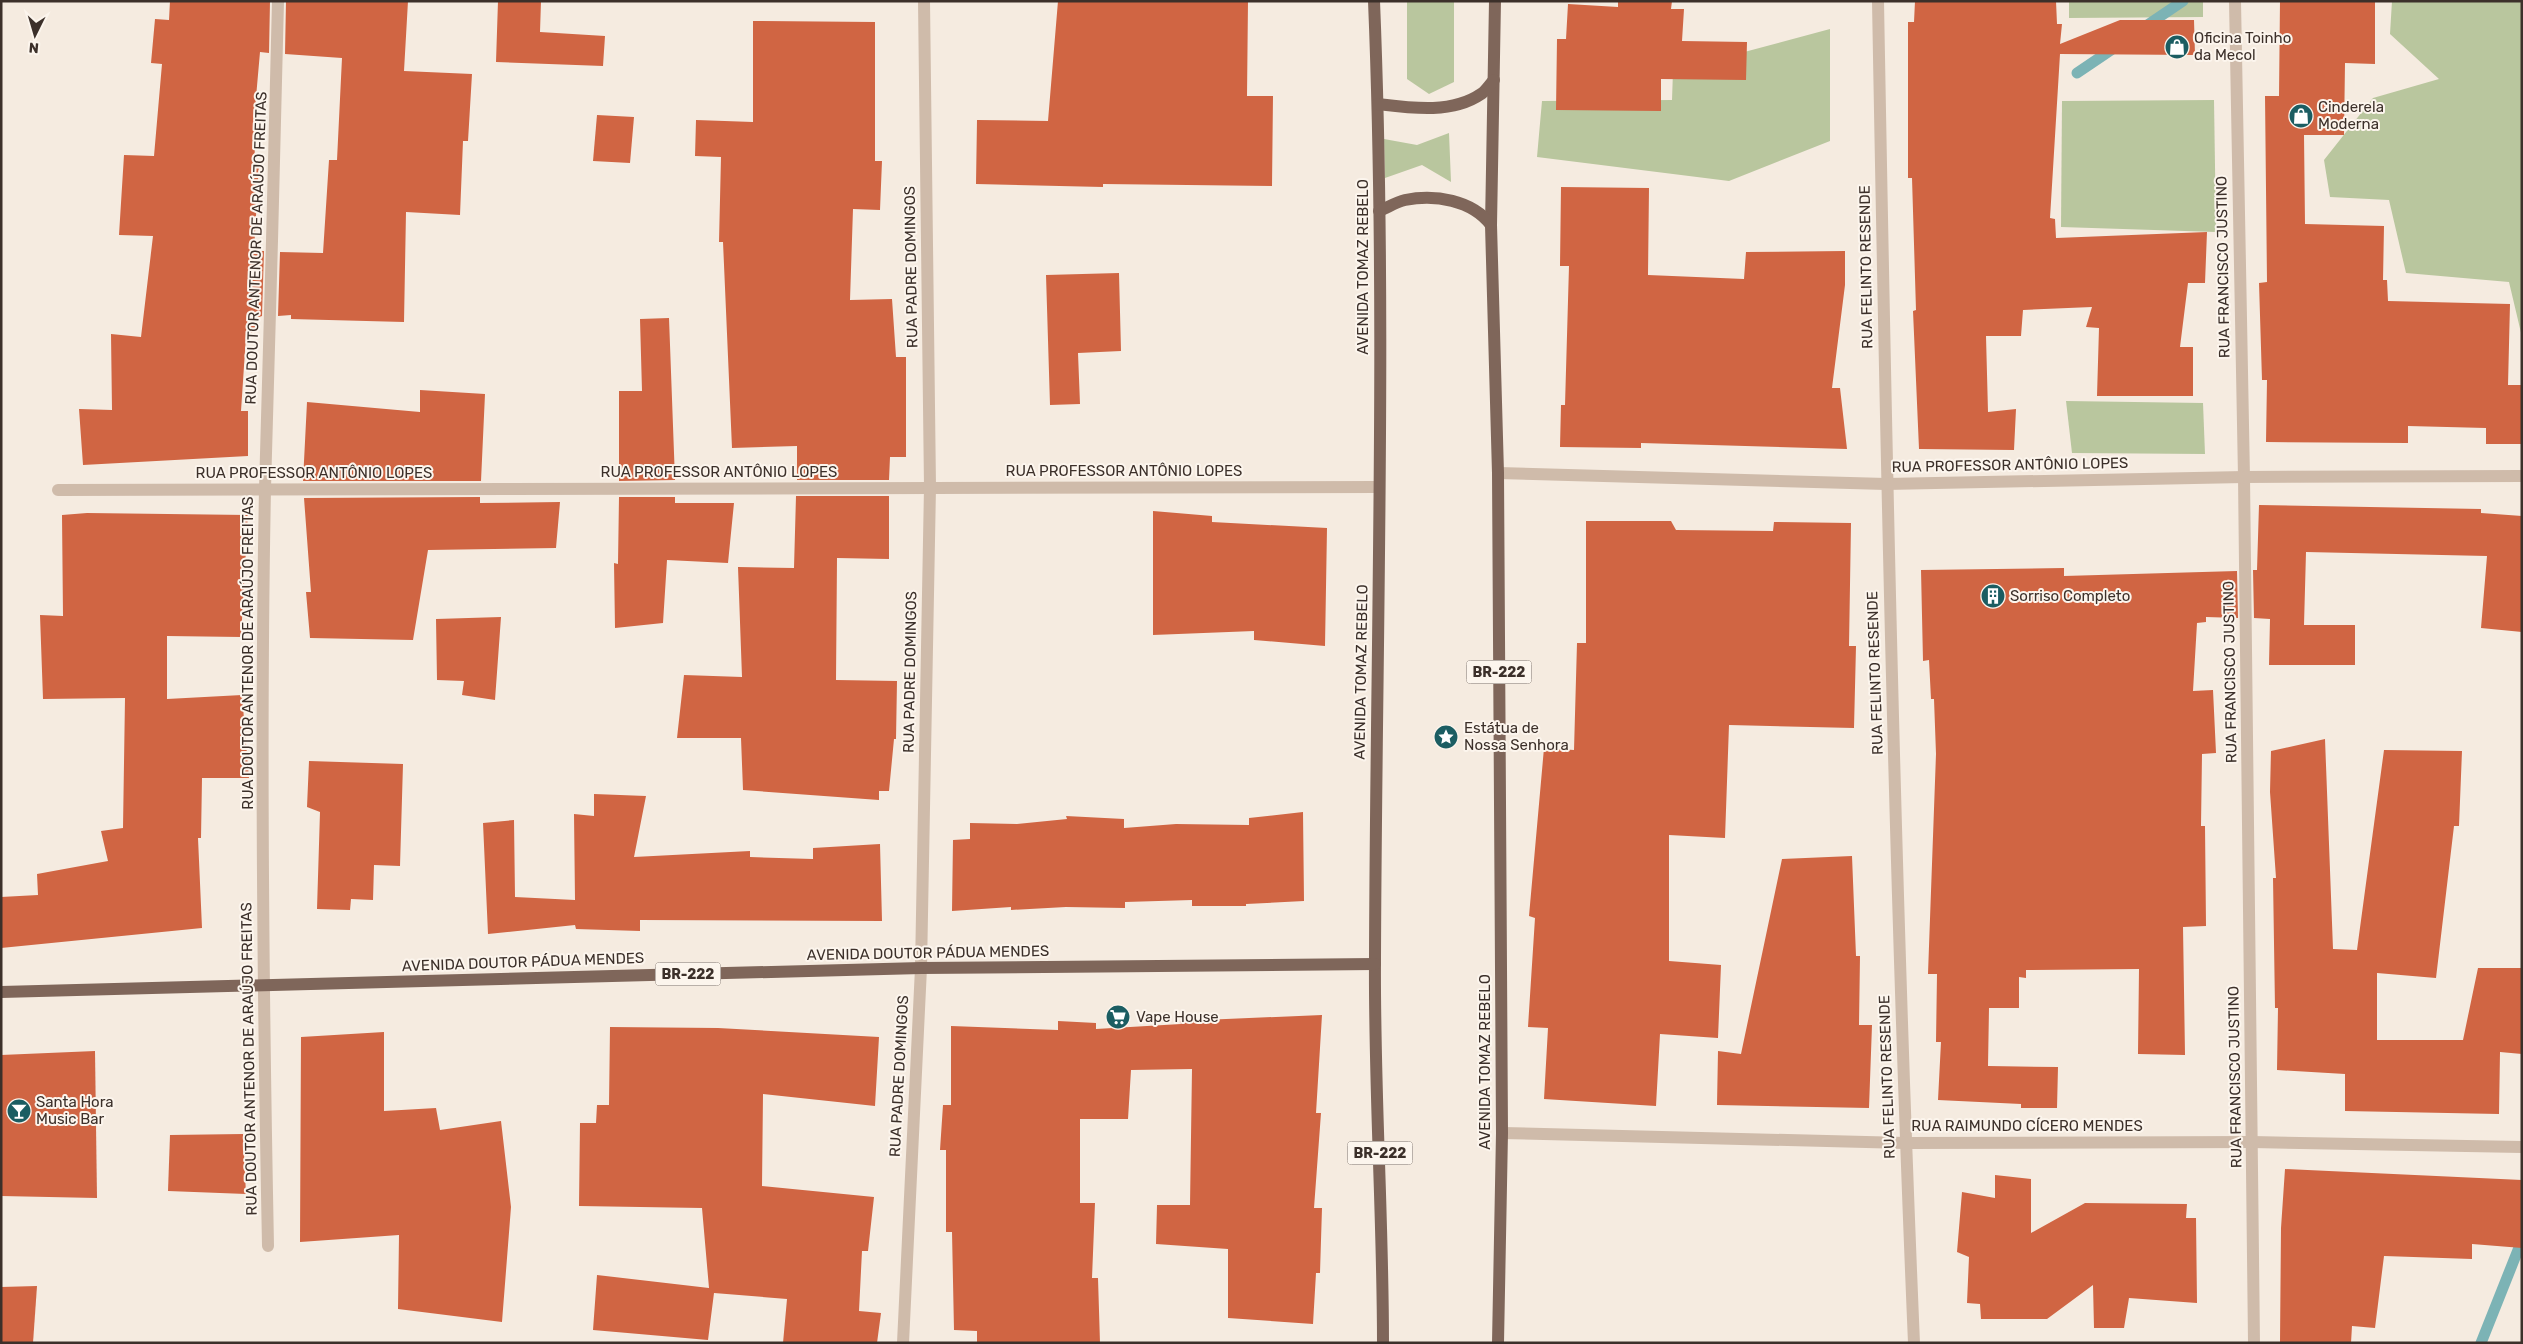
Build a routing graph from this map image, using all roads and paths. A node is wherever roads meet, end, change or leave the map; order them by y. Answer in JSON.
{"nodes":[{"id":1,"x":278,"y":1,"type":"edge"},
{"id":2,"x":924,"y":1,"type":"edge"},
{"id":3,"x":1374,"y":1,"type":"edge"},
{"id":4,"x":1495,"y":1,"type":"edge"},
{"id":5,"x":1878,"y":1,"type":"edge"},
{"id":6,"x":2235,"y":1,"type":"edge"},
{"id":7,"x":1494,"y":80,"type":"junction"},
{"id":8,"x":1378,"y":104,"type":"junction"},
{"id":9,"x":1379,"y":211,"type":"junction"},
{"id":10,"x":1491,"y":225,"type":"junction"},
{"id":11,"x":1498,"y":473,"type":"junction"},
{"id":12,"x":2522,"y":476,"type":"edge"},
{"id":13,"x":2244,"y":477,"type":"junction"},
{"id":14,"x":1886,"y":484,"type":"junction"},
{"id":15,"x":1379,"y":487,"type":"junction"},
{"id":16,"x":930,"y":488,"type":"junction"},
{"id":17,"x":58,"y":490,"type":"dead end"},
{"id":18,"x":266,"y":490,"type":"junction"},
{"id":19,"x":1375,"y":964,"type":"junction"},
{"id":20,"x":920,"y":968,"type":"junction"},
{"id":21,"x":262,"y":985,"type":"junction"},
{"id":22,"x":1,"y":992,"type":"edge"},
{"id":23,"x":1502,"y":1133,"type":"junction"},
{"id":24,"x":2252,"y":1142,"type":"junction"},
{"id":25,"x":1905,"y":1143,"type":"junction"},
{"id":26,"x":2522,"y":1147,"type":"edge"},
{"id":27,"x":268,"y":1246,"type":"dead end"},
{"id":28,"x":903,"y":1343,"type":"edge"},
{"id":29,"x":1383,"y":1343,"type":"edge"},
{"id":30,"x":1498,"y":1343,"type":"edge"},
{"id":31,"x":1914,"y":1343,"type":"edge"},
{"id":32,"x":2254,"y":1343,"type":"edge"}],
"edges":[{"from":1,"to":18,"type":"street","name":"RUA DOUTOR ANTENOR DE ARAÚJO FREITAS"},
{"from":2,"to":16,"type":"street","name":"RUA PADRE DOMINGOS"},
{"from":3,"to":8,"type":"main road","name":"AVENIDA TOMAZ REBELO","number":"BR-222"},
{"from":4,"to":7,"type":"main road","name":"AVENIDA TOMAZ REBELO","number":"BR-222"},
{"from":5,"to":14,"type":"street","name":"RUA FELINTO RESENDE"},
{"from":6,"to":13,"type":"street","name":"RUA FRANCISCO JUSTINO"},
{"from":7,"to":8,"type":"main road"},
{"from":7,"to":10,"type":"main road","name":"AVENIDA TOMAZ REBELO","number":"BR-222"},
{"from":8,"to":9,"type":"main road","name":"AVENIDA TOMAZ REBELO","number":"BR-222"},
{"from":9,"to":10,"type":"main road"},
{"from":9,"to":15,"type":"main road","name":"AVENIDA TOMAZ REBELO","number":"BR-222"},
{"from":10,"to":11,"type":"main road","name":"AVENIDA TOMAZ REBELO","number":"BR-222"},
{"from":11,"to":14,"type":"street","name":"RUA PROFESSOR ANTÔNIO LOPES"},
{"from":11,"to":23,"type":"main road","name":"AVENIDA TOMAZ REBELO","number":"BR-222"},
{"from":12,"to":13,"type":"street","name":"RUA PROFESSOR ANTÔNIO LOPES"},
{"from":13,"to":14,"type":"street","name":"RUA PROFESSOR ANTÔNIO LOPES"},
{"from":13,"to":24,"type":"street","name":"RUA FRANCISCO JUSTINO"},
{"from":14,"to":25,"type":"street","name":"RUA FELINTO RESENDE"},
{"from":15,"to":16,"type":"street","name":"RUA PROFESSOR ANTÔNIO LOPES"},
{"from":15,"to":19,"type":"main road","name":"AVENIDA TOMAZ REBELO","number":"BR-222"},
{"from":16,"to":18,"type":"street","name":"RUA PROFESSOR ANTÔNIO LOPES"},
{"from":16,"to":20,"type":"street","name":"RUA PADRE DOMINGOS"},
{"from":17,"to":18,"type":"street","name":"RUA PROFESSOR ANTÔNIO LOPES"},
{"from":18,"to":21,"type":"street","name":"RUA DOUTOR ANTENOR DE ARAÚJO FREITAS"},
{"from":19,"to":20,"type":"main road","name":"AVENIDA DOUTOR PÁDUA MENDES","number":"BR-222"},
{"from":19,"to":29,"type":"main road","name":"AVENIDA TOMAZ REBELO","number":"BR-222"},
{"from":20,"to":21,"type":"main road","name":"AVENIDA DOUTOR PÁDUA MENDES","number":"BR-222"},
{"from":20,"to":28,"type":"street","name":"RUA PADRE DOMINGOS"},
{"from":21,"to":22,"type":"main road","name":"AVENIDA DOUTOR PÁDUA MENDES","number":"BR-222"},
{"from":21,"to":27,"type":"street","name":"RUA DOUTOR ANTENOR DE ARAÚJO FREITAS"},
{"from":23,"to":25,"type":"street","name":"RUA RAIMUNDO CÍCERO MENDES"},
{"from":23,"to":30,"type":"main road","name":"AVENIDA TOMAZ REBELO","number":"BR-222"},
{"from":24,"to":25,"type":"street","name":"RUA RAIMUNDO CÍCERO MENDES"},
{"from":24,"to":26,"type":"street","name":"RUA RAIMUNDO CÍCERO MENDES"},
{"from":24,"to":32,"type":"street","name":"RUA FRANCISCO JUSTINO"},
{"from":25,"to":31,"type":"street","name":"RUA FELINTO RESENDE"}]}
